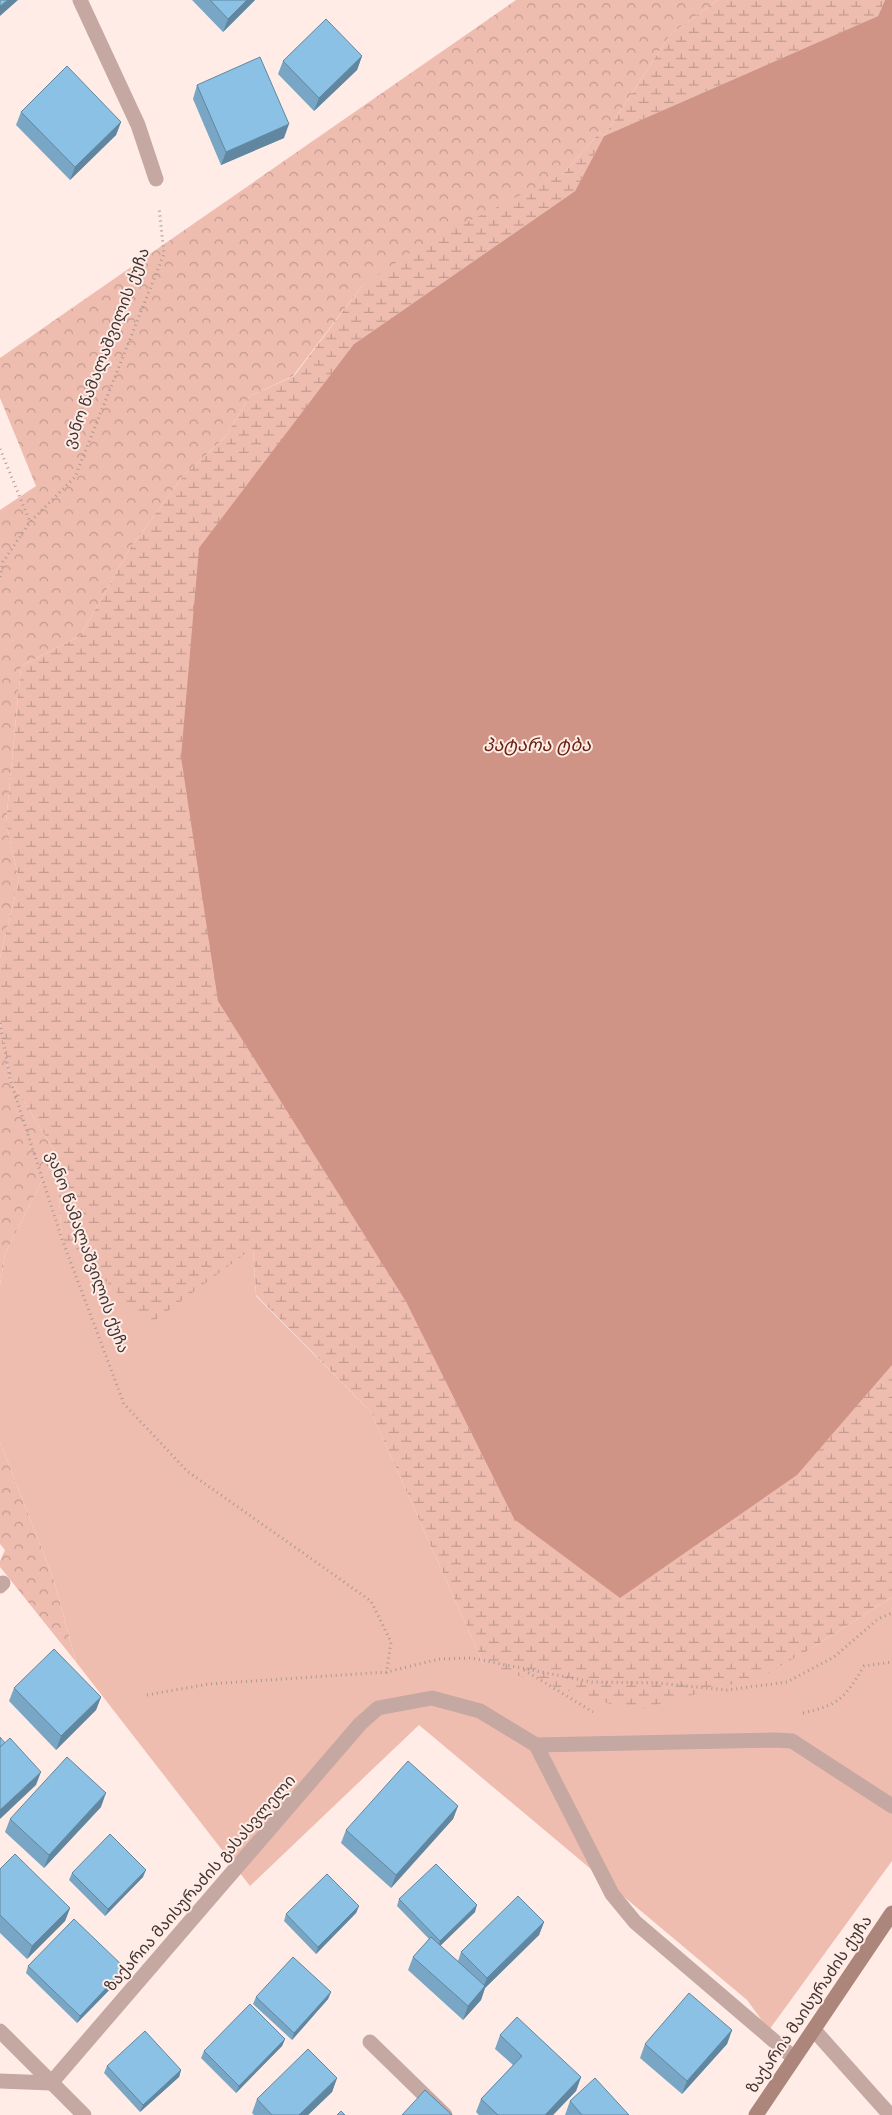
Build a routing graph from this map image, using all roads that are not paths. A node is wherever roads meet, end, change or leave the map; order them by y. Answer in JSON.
{"nodes":[{"id":1,"x":80,"y":0,"type":"edge"},
{"id":2,"x":156,"y":178,"type":"road end"},
{"id":3,"x":536,"y":1744,"type":"junction"},
{"id":4,"x":892,"y":1806,"type":"edge"},
{"id":5,"x":892,"y":1913,"type":"edge"},
{"id":6,"x":814,"y":2030,"type":"junction"},
{"id":7,"x":0,"y":2031,"type":"edge"},
{"id":8,"x":370,"y":2042,"type":"dead end"},
{"id":9,"x":793,"y":2057,"type":"junction"},
{"id":10,"x":0,"y":2082,"type":"edge"},
{"id":11,"x":51,"y":2083,"type":"junction"},
{"id":12,"x":84,"y":2115,"type":"edge"},
{"id":13,"x":445,"y":2115,"type":"edge"},
{"id":14,"x":756,"y":2115,"type":"edge"},
{"id":15,"x":890,"y":2115,"type":"edge"}],
"edges":[{"from":1,"to":2,"type":"street"},
{"from":3,"to":4,"type":"street"},
{"from":3,"to":9,"type":"street"},
{"from":3,"to":11,"type":"street","name":"ზაქარია მაისურაძის გასასვლელი"},
{"from":5,"to":6,"type":"street","name":"ზაქარია მაისურაძის ქუჩა"},
{"from":6,"to":9,"type":"street","name":"ზაქარია მაისურაძის ქუჩა"},
{"from":6,"to":15,"type":"street"},
{"from":7,"to":11,"type":"street"},
{"from":8,"to":13,"type":"street"},
{"from":9,"to":14,"type":"street","name":"ზაქარია მაისურაძის ქუჩა"},
{"from":10,"to":11,"type":"street"},
{"from":11,"to":12,"type":"street"}]}
